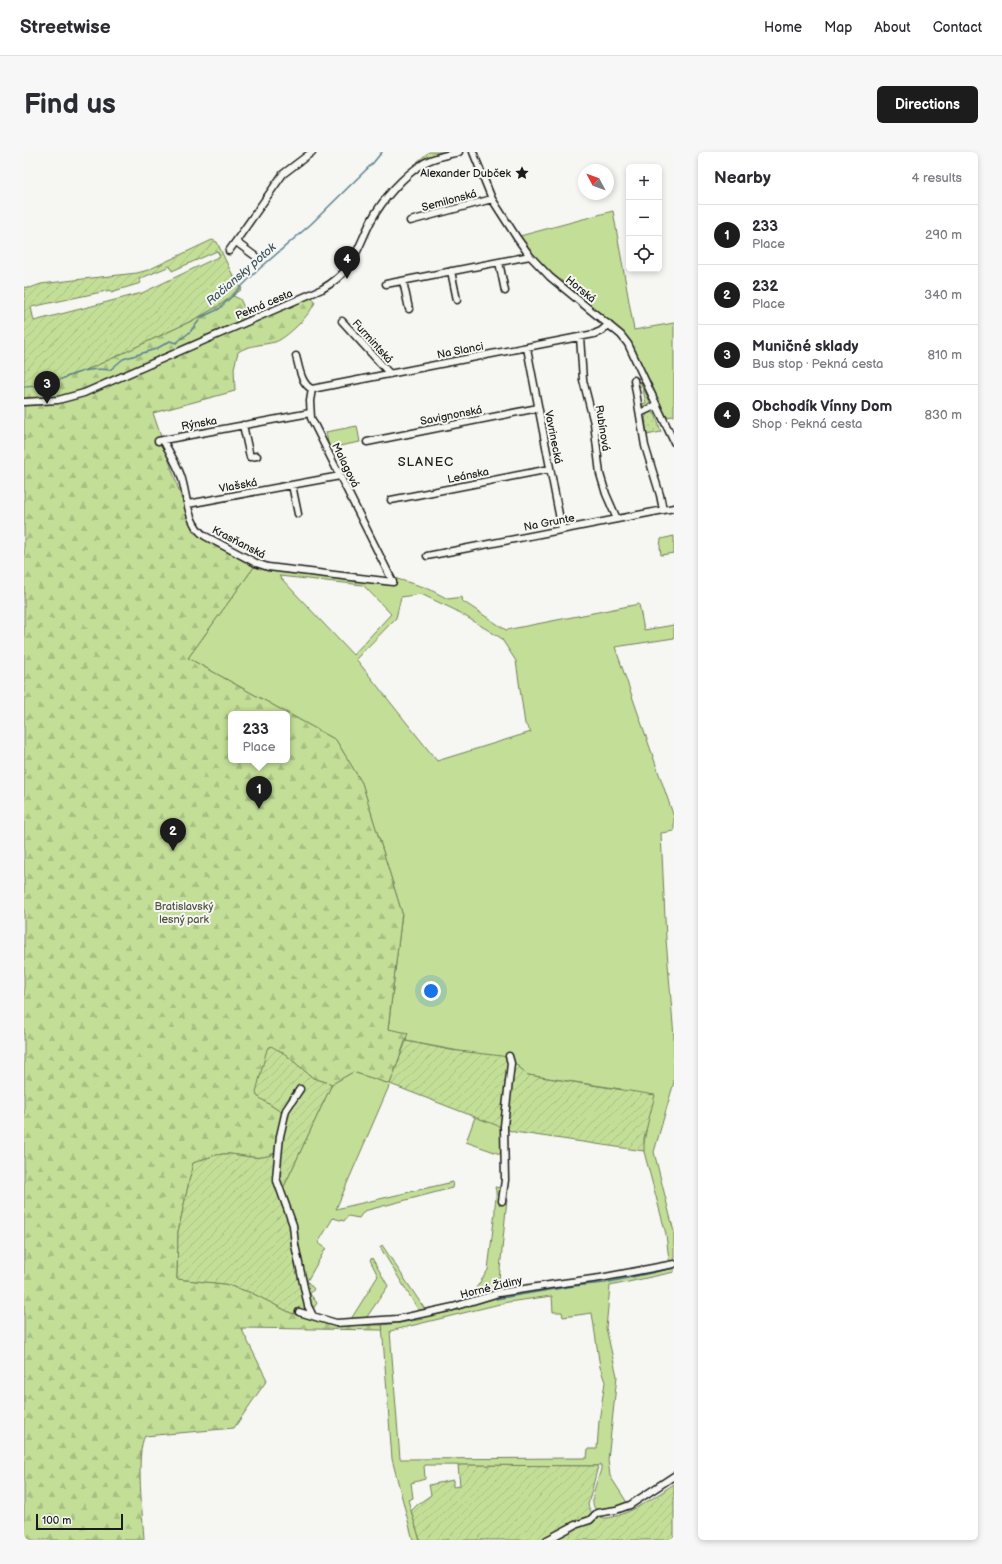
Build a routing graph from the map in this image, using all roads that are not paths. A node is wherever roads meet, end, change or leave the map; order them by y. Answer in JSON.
{"nodes":[{"id":1,"x":312,"y":152,"type":"edge"},
{"id":2,"x":459,"y":152,"type":"edge"},
{"id":3,"x":473,"y":152,"type":"edge"},
{"id":4,"x":492,"y":199,"type":"junction"},
{"id":5,"x":410,"y":221,"type":"dead end"},
{"id":6,"x":236,"y":242,"type":"junction"},
{"id":7,"x":229,"y":251,"type":"dead end"},
{"id":8,"x":255,"y":256,"type":"dead end"},
{"id":9,"x":530,"y":256,"type":"junction"},
{"id":10,"x":499,"y":262,"type":"junction"},
{"id":11,"x":451,"y":271,"type":"junction"},
{"id":12,"x":403,"y":281,"type":"junction"},
{"id":13,"x":386,"y":284,"type":"dead end"},
{"id":14,"x":505,"y":291,"type":"dead end"},
{"id":15,"x":457,"y":300,"type":"dead end"},
{"id":16,"x":409,"y":310,"type":"dead end"},
{"id":17,"x":342,"y":321,"type":"dead end"},
{"id":18,"x":609,"y":324,"type":"junction"},
{"id":19,"x":580,"y":337,"type":"junction"},
{"id":20,"x":526,"y":348,"type":"junction"},
{"id":21,"x":296,"y":356,"type":"dead end"},
{"id":22,"x":390,"y":374,"type":"junction"},
{"id":23,"x":634,"y":380,"type":"dead end"},
{"id":24,"x":312,"y":390,"type":"junction"},
{"id":25,"x":24,"y":402,"type":"edge"},
{"id":26,"x":657,"y":405,"type":"junction"},
{"id":27,"x":538,"y":408,"type":"junction"},
{"id":28,"x":640,"y":413,"type":"junction"},
{"id":29,"x":310,"y":414,"type":"junction"},
{"id":30,"x":243,"y":425,"type":"junction"},
{"id":31,"x":160,"y":440,"type":"joint"},
{"id":32,"x":367,"y":442,"type":"dead end"},
{"id":33,"x":674,"y":442,"type":"edge"},
{"id":34,"x":257,"y":456,"type":"dead end"},
{"id":35,"x":550,"y":469,"type":"junction"},
{"id":36,"x":340,"y":476,"type":"junction"},
{"id":37,"x":292,"y":485,"type":"junction"},
{"id":38,"x":391,"y":500,"type":"dead end"},
{"id":39,"x":188,"y":504,"type":"junction"},
{"id":40,"x":674,"y":508,"type":"edge"},
{"id":41,"x":663,"y":510,"type":"junction"},
{"id":42,"x":298,"y":514,"type":"dead end"},
{"id":43,"x":617,"y":519,"type":"junction"},
{"id":44,"x":562,"y":530,"type":"junction"},
{"id":45,"x":427,"y":556,"type":"dead end"},
{"id":46,"x":393,"y":582,"type":"joint"},
{"id":47,"x":509,"y":1056,"type":"dead end"},
{"id":48,"x":300,"y":1089,"type":"dead end"},
{"id":49,"x":502,"y":1201,"type":"dead end"},
{"id":50,"x":674,"y":1264,"type":"edge"},
{"id":51,"x":299,"y":1312,"type":"dead end"},
{"id":52,"x":313,"y":1316,"type":"junction"},
{"id":53,"x":674,"y":1476,"type":"edge"},
{"id":54,"x":547,"y":1540,"type":"edge"}],
"edges":[{"from":1,"to":6,"type":"street"},
{"from":2,"to":25,"type":"street","name":"Pekná cesta"},
{"from":3,"to":4,"type":"street","name":"Horská"},
{"from":4,"to":5,"type":"street","name":"Semilonská"},
{"from":4,"to":9,"type":"street","name":"Horská"},
{"from":6,"to":7,"type":"street"},
{"from":6,"to":8,"type":"street"},
{"from":9,"to":10,"type":"street"},
{"from":9,"to":18,"type":"street","name":"Horská"},
{"from":10,"to":11,"type":"street"},
{"from":10,"to":14,"type":"street"},
{"from":11,"to":12,"type":"street"},
{"from":11,"to":15,"type":"street"},
{"from":12,"to":13,"type":"street"},
{"from":12,"to":16,"type":"street"},
{"from":17,"to":22,"type":"street","name":"Furmintská"},
{"from":18,"to":19,"type":"street","name":"Na Slanci"},
{"from":18,"to":26,"type":"street","name":"Horská"},
{"from":19,"to":20,"type":"street","name":"Na Slanci"},
{"from":19,"to":43,"type":"street","name":"Rubínová"},
{"from":20,"to":22,"type":"street","name":"Na Slanci"},
{"from":20,"to":27,"type":"street","name":"Vavrinecká"},
{"from":21,"to":24,"type":"street"},
{"from":22,"to":24,"type":"street","name":"Na Slanci"},
{"from":23,"to":28,"type":"street"},
{"from":24,"to":29,"type":"street","name":"Malagová"},
{"from":26,"to":28,"type":"street"},
{"from":26,"to":33,"type":"street","name":"Horská"},
{"from":27,"to":32,"type":"street","name":"Savignonská"},
{"from":27,"to":35,"type":"street","name":"Vavrinecká"},
{"from":28,"to":41,"type":"street"},
{"from":29,"to":30,"type":"street","name":"Rýnska"},
{"from":29,"to":36,"type":"street","name":"Malagová"},
{"from":30,"to":31,"type":"street","name":"Rýnska"},
{"from":30,"to":34,"type":"street"},
{"from":31,"to":39,"type":"street","name":"Krasňanská"},
{"from":35,"to":38,"type":"street","name":"Leánska"},
{"from":35,"to":44,"type":"street","name":"Vavrinecká"},
{"from":36,"to":37,"type":"street","name":"Vlašská"},
{"from":36,"to":46,"type":"street","name":"Malagová"},
{"from":37,"to":39,"type":"street","name":"Vlašská"},
{"from":37,"to":42,"type":"street"},
{"from":39,"to":46,"type":"street","name":"Krasňanská"},
{"from":40,"to":41,"type":"street","name":"Na Grunte"},
{"from":41,"to":43,"type":"street","name":"Na Grunte"},
{"from":43,"to":44,"type":"street","name":"Na Grunte"},
{"from":44,"to":45,"type":"street","name":"Na Grunte"},
{"from":47,"to":49,"type":"street"},
{"from":48,"to":52,"type":"street"},
{"from":50,"to":52,"type":"street","name":"Horné Židiny"},
{"from":51,"to":52,"type":"street","name":"Horné Židiny"},
{"from":53,"to":54,"type":"street"}]}
